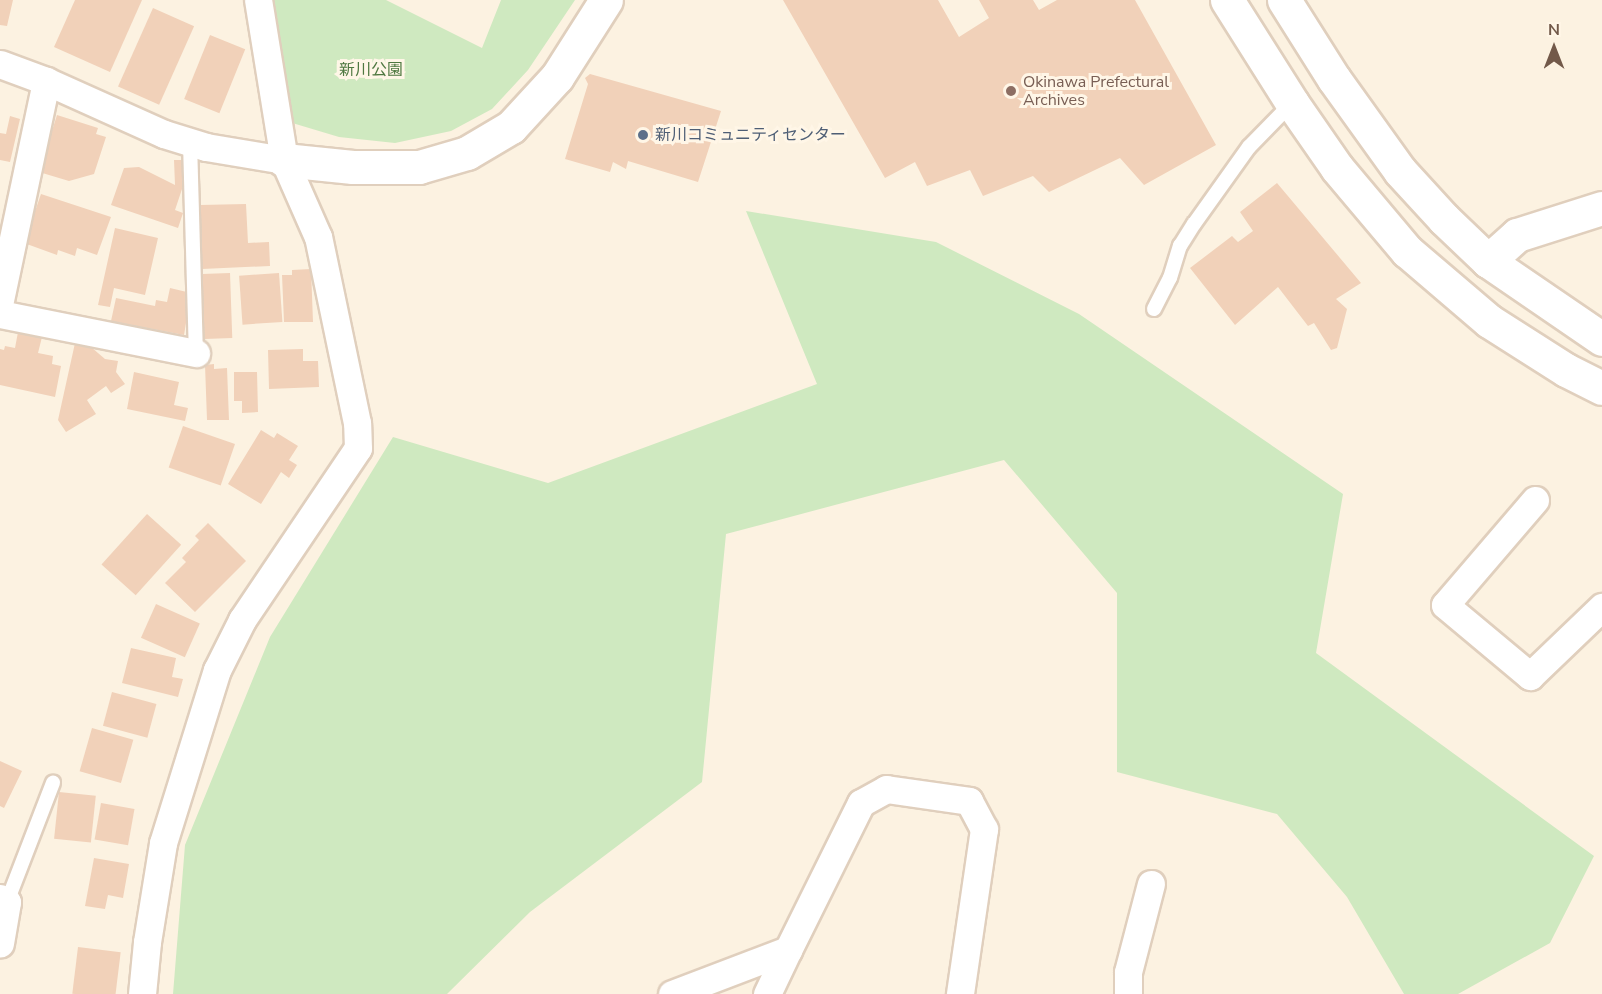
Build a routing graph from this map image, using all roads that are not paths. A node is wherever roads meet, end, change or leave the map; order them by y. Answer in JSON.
{"nodes":[{"id":1,"x":258,"y":0,"type":"edge"},
{"id":2,"x":606,"y":0,"type":"edge"},
{"id":3,"x":1227,"y":0,"type":"edge"},
{"id":4,"x":1284,"y":0,"type":"edge"},
{"id":5,"x":0,"y":64,"type":"edge"},
{"id":6,"x":46,"y":81,"type":"junction"},
{"id":7,"x":1292,"y":103,"type":"junction"},
{"id":8,"x":190,"y":142,"type":"junction"},
{"id":9,"x":284,"y":159,"type":"junction"},
{"id":10,"x":1602,"y":208,"type":"edge"},
{"id":11,"x":1488,"y":261,"type":"junction"},
{"id":12,"x":0,"y":300,"type":"edge"},
{"id":13,"x":1154,"y":309,"type":"dead end"},
{"id":14,"x":0,"y":314,"type":"edge"},
{"id":15,"x":1598,"y":337,"type":"edge"},
{"id":16,"x":196,"y":353,"type":"joint"},
{"id":17,"x":1602,"y":388,"type":"edge"},
{"id":18,"x":1535,"y":500,"type":"dead end"},
{"id":19,"x":1602,"y":607,"type":"edge"},
{"id":20,"x":53,"y":783,"type":"dead end"},
{"id":21,"x":1151,"y":884,"type":"dead end"},
{"id":22,"x":3,"y":900,"type":"edge"},
{"id":23,"x":0,"y":943,"type":"edge"},
{"id":24,"x":788,"y":950,"type":"junction"},
{"id":25,"x":142,"y":994,"type":"edge"},
{"id":26,"x":672,"y":994,"type":"edge"},
{"id":27,"x":767,"y":994,"type":"edge"},
{"id":28,"x":960,"y":994,"type":"edge"},
{"id":29,"x":1128,"y":994,"type":"edge"}],
"edges":[{"from":1,"to":9,"type":"street"},
{"from":2,"to":9,"type":"main road"},
{"from":3,"to":7,"type":"main road"},
{"from":4,"to":11,"type":"main road"},
{"from":5,"to":6,"type":"street"},
{"from":6,"to":8,"type":"street"},
{"from":6,"to":12,"type":"street"},
{"from":7,"to":13,"type":"lane"},
{"from":7,"to":17,"type":"main road"},
{"from":8,"to":9,"type":"street"},
{"from":8,"to":16,"type":"lane"},
{"from":9,"to":25,"type":"street"},
{"from":10,"to":11,"type":"main road"},
{"from":11,"to":15,"type":"main road"},
{"from":14,"to":16,"type":"street"},
{"from":18,"to":19,"type":"street"},
{"from":20,"to":22,"type":"lane"},
{"from":21,"to":29,"type":"street"},
{"from":22,"to":23,"type":"street"},
{"from":24,"to":26,"type":"street"},
{"from":24,"to":27,"type":"street"},
{"from":24,"to":28,"type":"street"}]}
